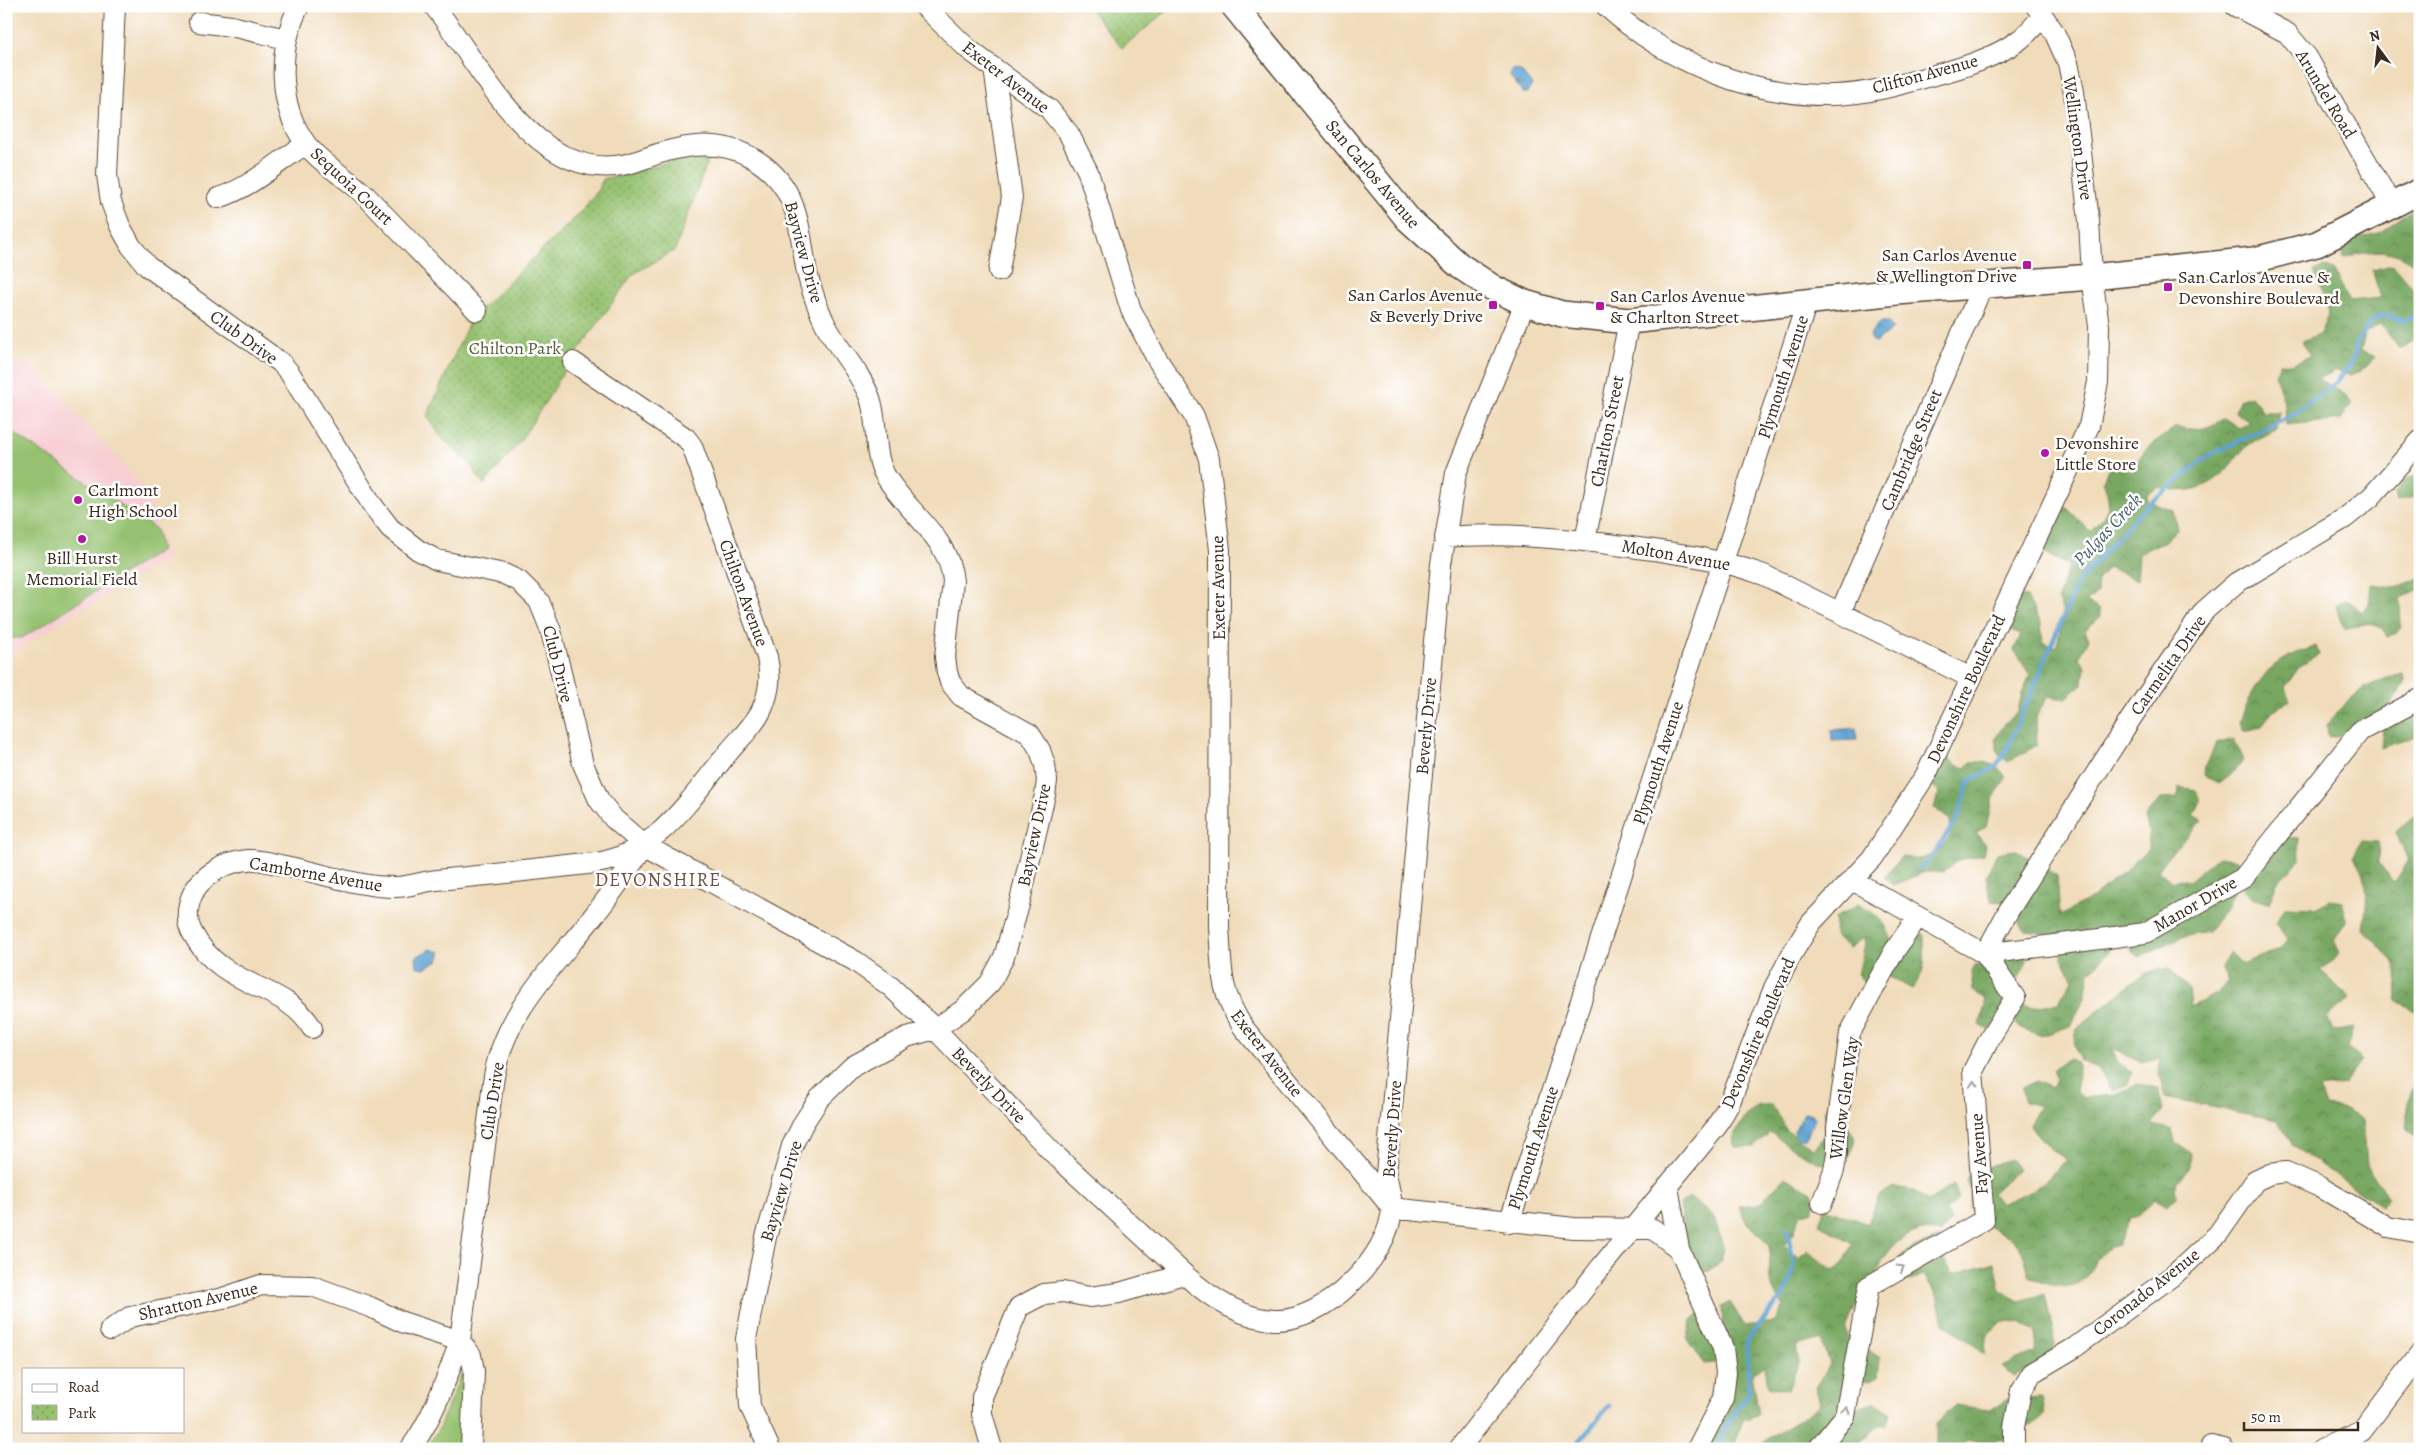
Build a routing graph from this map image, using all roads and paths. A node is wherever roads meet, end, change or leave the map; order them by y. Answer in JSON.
{"nodes":[{"id":1,"x":115,"y":6,"type":"edge"},
{"id":2,"x":299,"y":6,"type":"edge"},
{"id":3,"x":434,"y":6,"type":"edge"},
{"id":4,"x":924,"y":6,"type":"edge"},
{"id":5,"x":1234,"y":6,"type":"edge"},
{"id":6,"x":1606,"y":6,"type":"edge"},
{"id":7,"x":2235,"y":6,"type":"edge"},
{"id":8,"x":2040,"y":11,"type":"edge"},
{"id":9,"x":199,"y":22,"type":"dead end"},
{"id":10,"x":286,"y":39,"type":"junction"},
{"id":11,"x":994,"y":68,"type":"junction"},
{"id":12,"x":306,"y":144,"type":"junction"},
{"id":13,"x":2420,"y":192,"type":"edge"},
{"id":14,"x":218,"y":198,"type":"dead end"},
{"id":15,"x":2392,"y":206,"type":"junction"},
{"id":16,"x":999,"y":271,"type":"dead end"},
{"id":17,"x":2092,"y":277,"type":"junction"},
{"id":18,"x":1982,"y":287,"type":"junction"},
{"id":19,"x":1808,"y":302,"type":"junction"},
{"id":20,"x":1525,"y":303,"type":"junction"},
{"id":21,"x":477,"y":311,"type":"dead end"},
{"id":22,"x":1629,"y":320,"type":"junction"},
{"id":23,"x":573,"y":362,"type":"dead end"},
{"id":24,"x":2420,"y":441,"type":"edge"},
{"id":25,"x":1445,"y":537,"type":"junction"},
{"id":26,"x":1586,"y":541,"type":"junction"},
{"id":27,"x":1724,"y":562,"type":"junction"},
{"id":28,"x":1840,"y":613,"type":"junction"},
{"id":29,"x":1971,"y":678,"type":"junction"},
{"id":30,"x":2420,"y":699,"type":"edge"},
{"id":31,"x":644,"y":845,"type":"junction"},
{"id":32,"x":1852,"y":880,"type":"junction"},
{"id":33,"x":1917,"y":918,"type":"junction"},
{"id":34,"x":1985,"y":954,"type":"junction"},
{"id":35,"x":312,"y":1028,"type":"dead end"},
{"id":36,"x":935,"y":1029,"type":"junction"},
{"id":37,"x":1668,"y":1187,"type":"junction"},
{"id":38,"x":1822,"y":1203,"type":"dead end"},
{"id":39,"x":1392,"y":1208,"type":"junction"},
{"id":40,"x":1509,"y":1222,"type":"junction"},
{"id":41,"x":1630,"y":1231,"type":"junction"},
{"id":42,"x":2418,"y":1233,"type":"edge"},
{"id":43,"x":1679,"y":1249,"type":"junction"},
{"id":44,"x":1184,"y":1274,"type":"junction"},
{"id":45,"x":110,"y":1330,"type":"dead end"},
{"id":46,"x":460,"y":1340,"type":"junction"},
{"id":47,"x":2420,"y":1354,"type":"edge"},
{"id":48,"x":410,"y":1449,"type":"edge"},
{"id":49,"x":471,"y":1449,"type":"edge"},
{"id":50,"x":770,"y":1449,"type":"edge"},
{"id":51,"x":992,"y":1449,"type":"edge"},
{"id":52,"x":1459,"y":1449,"type":"edge"},
{"id":53,"x":1697,"y":1449,"type":"edge"},
{"id":54,"x":1818,"y":1449,"type":"edge"},
{"id":55,"x":2014,"y":1449,"type":"edge"},
{"id":56,"x":2321,"y":1449,"type":"edge"}],
"edges":[{"from":1,"to":31,"type":"street","name":"Club Drive"},
{"from":2,"to":10,"type":"street","name":"Sequoia Court"},
{"from":3,"to":36,"type":"street","name":"Bayview Drive"},
{"from":4,"to":11,"type":"street","name":"Exeter Avenue"},
{"from":5,"to":20,"type":"main road","name":"San Carlos Avenue"},
{"from":6,"to":8,"type":"street","name":"Clifton Avenue"},
{"from":7,"to":15,"type":"street","name":"Arundel Road"},
{"from":8,"to":17,"type":"street","name":"Wellington Drive"},
{"from":9,"to":10,"type":"street"},
{"from":10,"to":12,"type":"street","name":"Sequoia Court"},
{"from":11,"to":16,"type":"street"},
{"from":11,"to":39,"type":"street","name":"Exeter Avenue"},
{"from":12,"to":14,"type":"street"},
{"from":12,"to":21,"type":"street","name":"Sequoia Court"},
{"from":13,"to":15,"type":"main road","name":"San Carlos Avenue"},
{"from":15,"to":17,"type":"main road","name":"San Carlos Avenue"},
{"from":17,"to":18,"type":"main road","name":"San Carlos Avenue"},
{"from":17,"to":29,"type":"street","name":"Devonshire Boulevard"},
{"from":18,"to":19,"type":"main road","name":"San Carlos Avenue"},
{"from":18,"to":28,"type":"street","name":"Cambridge Street"},
{"from":19,"to":22,"type":"main road","name":"San Carlos Avenue"},
{"from":19,"to":27,"type":"street","name":"Plymouth Avenue"},
{"from":20,"to":22,"type":"main road","name":"San Carlos Avenue"},
{"from":20,"to":25,"type":"street","name":"Beverly Drive"},
{"from":22,"to":26,"type":"street","name":"Charlton Street"},
{"from":23,"to":31,"type":"street","name":"Chilton Avenue"},
{"from":24,"to":34,"type":"street","name":"Carmelita Drive"},
{"from":25,"to":26,"type":"street","name":"Molton Avenue"},
{"from":25,"to":39,"type":"street","name":"Beverly Drive"},
{"from":26,"to":27,"type":"street","name":"Molton Avenue"},
{"from":27,"to":28,"type":"street","name":"Molton Avenue"},
{"from":27,"to":40,"type":"street","name":"Plymouth Avenue"},
{"from":28,"to":29,"type":"street","name":"Molton Avenue"},
{"from":29,"to":32,"type":"street","name":"Devonshire Boulevard"},
{"from":30,"to":34,"type":"street","name":"Manor Drive"},
{"from":31,"to":35,"type":"street","name":"Camborne Avenue"},
{"from":31,"to":36,"type":"street","name":"Beverly Drive"},
{"from":31,"to":46,"type":"street","name":"Club Drive"},
{"from":32,"to":33,"type":"street","name":"Fay Avenue"},
{"from":32,"to":37,"type":"street","name":"Devonshire Boulevard"},
{"from":33,"to":34,"type":"street","name":"Fay Avenue"},
{"from":33,"to":38,"type":"street","name":"Willow Glen Way"},
{"from":54,"to":34,"type":"street","name":"Fay Avenue","one_way":true},
{"from":36,"to":44,"type":"street","name":"Beverly Drive"},
{"from":36,"to":50,"type":"street","name":"Bayview Drive"},
{"from":37,"to":41,"type":"street","name":"Devonshire Boulevard"},
{"from":37,"to":43,"type":"street"},
{"from":39,"to":40,"type":"street"},
{"from":39,"to":44,"type":"street","name":"Beverly Drive"},
{"from":40,"to":41,"type":"street"},
{"from":41,"to":43,"type":"street"},
{"from":41,"to":52,"type":"street","name":"Devonshire Boulevard"},
{"from":42,"to":55,"type":"street","name":"Coronado Avenue"},
{"from":43,"to":53,"type":"street"},
{"from":44,"to":51,"type":"street"},
{"from":45,"to":46,"type":"street","name":"Shratton Avenue"},
{"from":46,"to":48,"type":"street","name":"Club Drive"},
{"from":46,"to":49,"type":"street"},
{"from":47,"to":56,"type":"street"}]}
